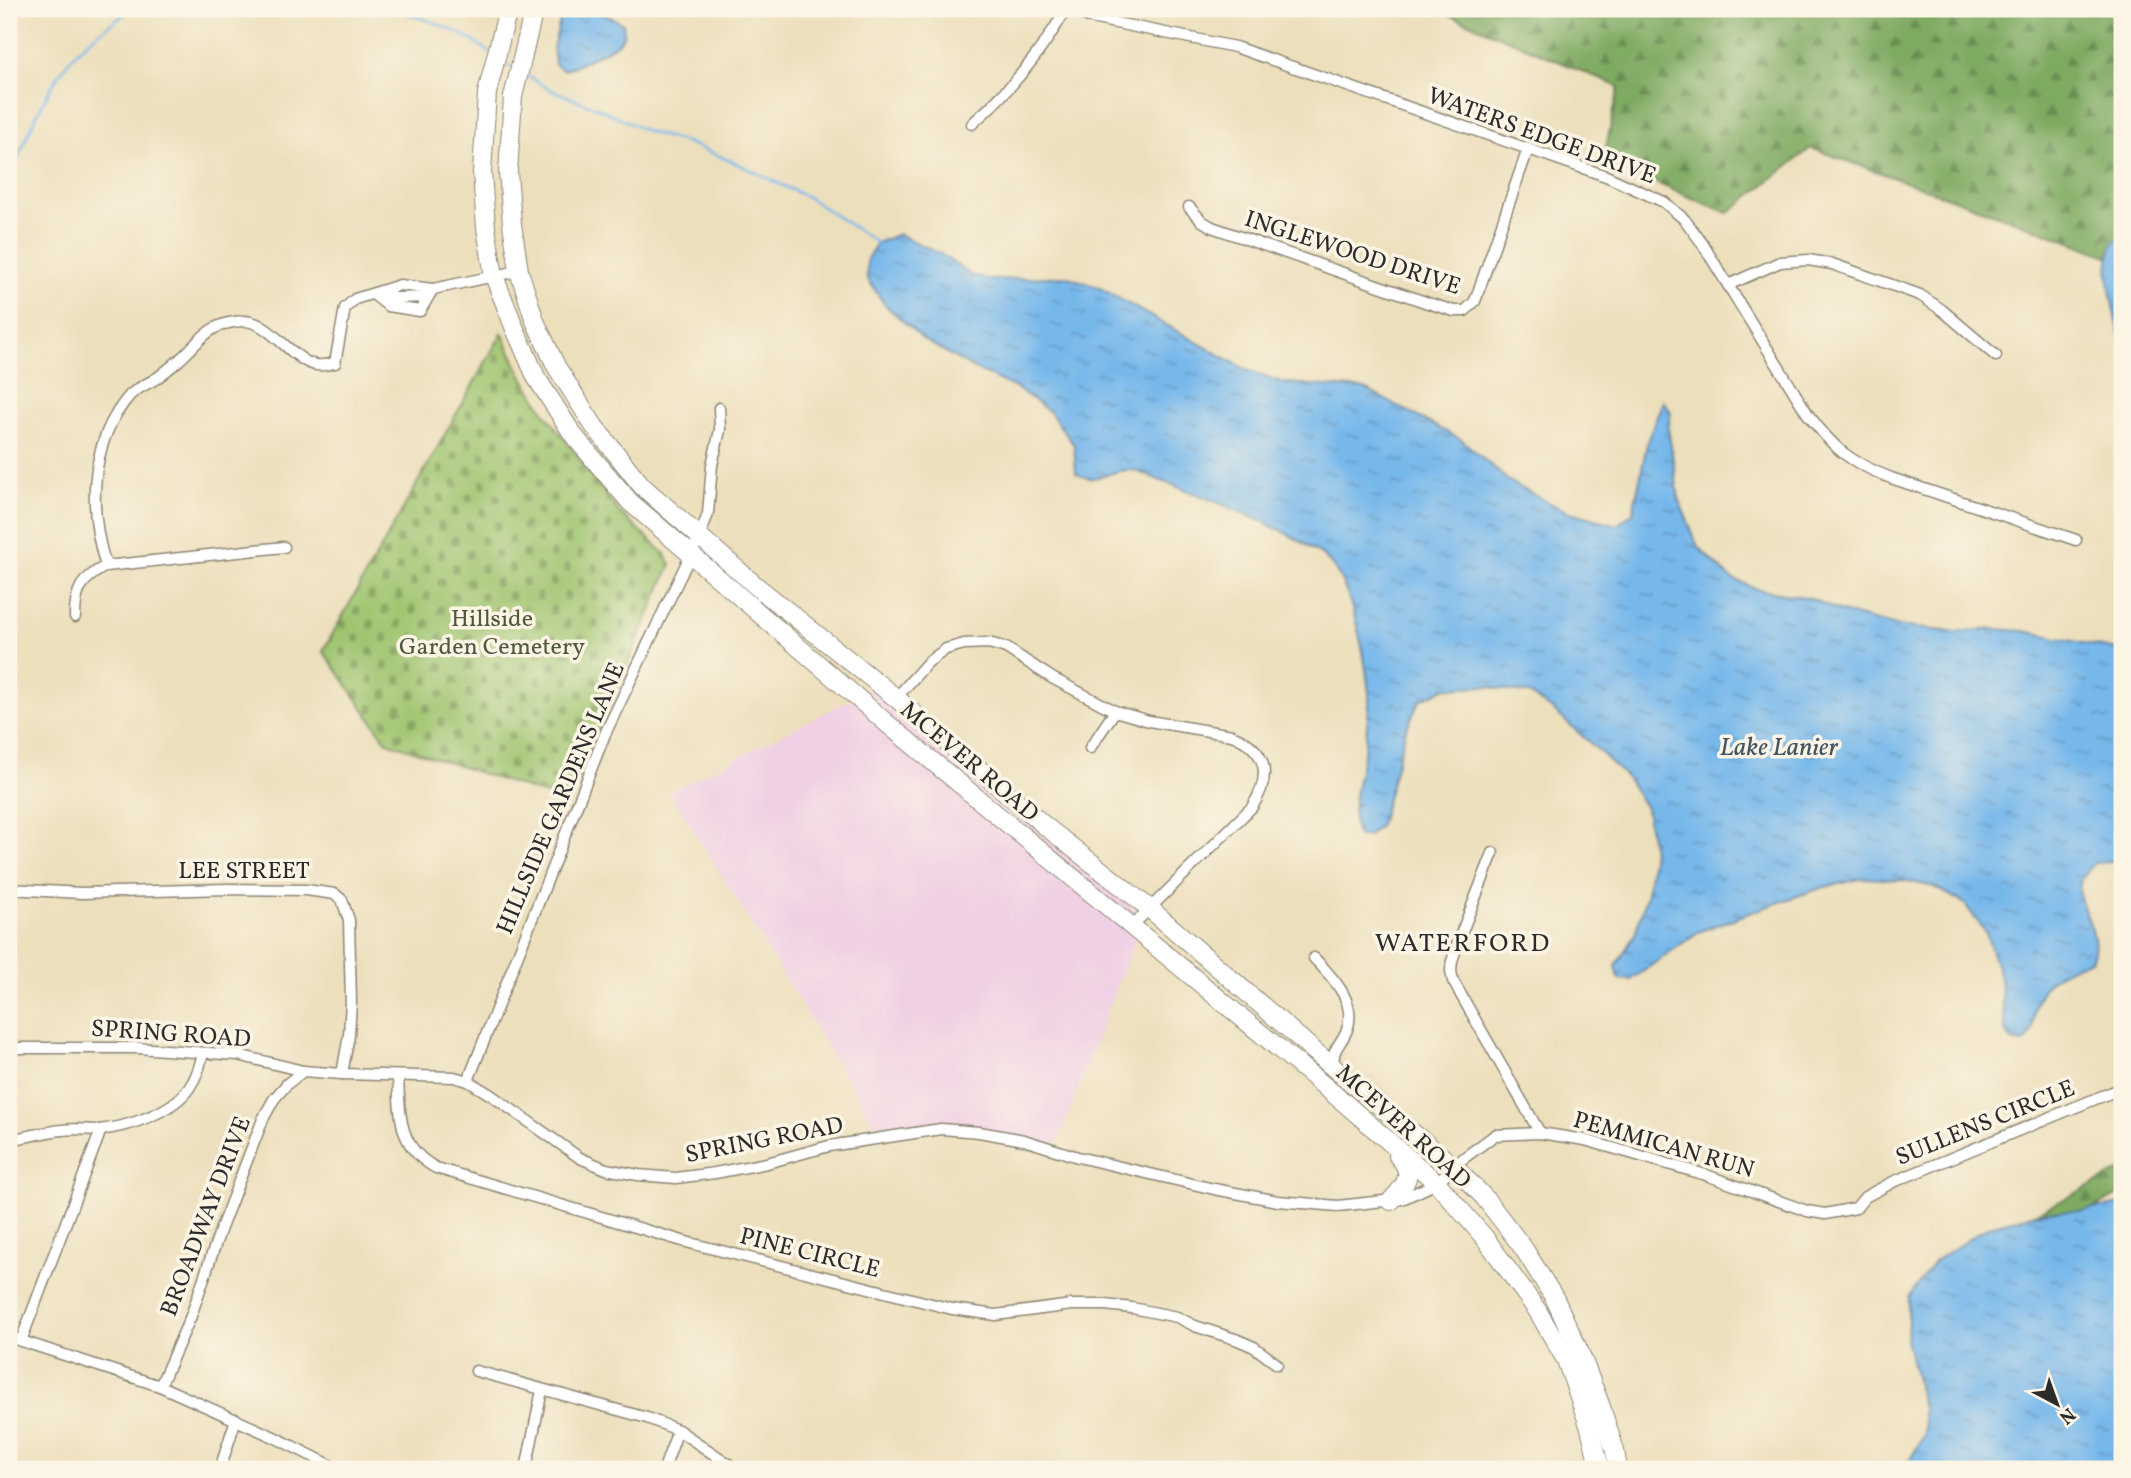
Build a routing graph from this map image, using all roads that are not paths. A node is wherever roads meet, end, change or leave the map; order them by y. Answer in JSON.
{"nodes":[{"id":1,"x":508,"y":9,"type":"edge"},
{"id":2,"x":534,"y":9,"type":"edge"},
{"id":3,"x":1068,"y":9,"type":"edge"},
{"id":4,"x":972,"y":124,"type":"dead end"},
{"id":5,"x":1528,"y":149,"type":"junction"},
{"id":6,"x":1188,"y":207,"type":"dead end"},
{"id":7,"x":519,"y":271,"type":"junction"},
{"id":8,"x":494,"y":276,"type":"junction"},
{"id":9,"x":1728,"y":285,"type":"junction"},
{"id":10,"x":431,"y":293,"type":"junction"},
{"id":11,"x":373,"y":294,"type":"junction"},
{"id":12,"x":1996,"y":356,"type":"dead end"},
{"id":13,"x":719,"y":408,"type":"dead end"},
{"id":14,"x":700,"y":535,"type":"junction"},
{"id":15,"x":2076,"y":540,"type":"dead end"},
{"id":16,"x":284,"y":547,"type":"dead end"},
{"id":17,"x":691,"y":553,"type":"junction"},
{"id":18,"x":106,"y":566,"type":"junction"},
{"id":19,"x":75,"y":617,"type":"dead end"},
{"id":20,"x":896,"y":698,"type":"junction"},
{"id":21,"x":1115,"y":710,"type":"junction"},
{"id":22,"x":1090,"y":748,"type":"dead end"},
{"id":23,"x":1493,"y":853,"type":"dead end"},
{"id":24,"x":9,"y":888,"type":"edge"},
{"id":25,"x":1149,"y":908,"type":"junction"},
{"id":26,"x":1131,"y":927,"type":"junction"},
{"id":27,"x":1314,"y":958,"type":"dead end"},
{"id":28,"x":9,"y":1048,"type":"edge"},
{"id":29,"x":203,"y":1053,"type":"junction"},
{"id":30,"x":1334,"y":1068,"type":"junction"},
{"id":31,"x":303,"y":1071,"type":"junction"},
{"id":32,"x":342,"y":1074,"type":"junction"},
{"id":33,"x":398,"y":1077,"type":"junction"},
{"id":34,"x":468,"y":1081,"type":"junction"},
{"id":35,"x":2122,"y":1088,"type":"edge"},
{"id":36,"x":1341,"y":1100,"type":"junction"},
{"id":37,"x":101,"y":1129,"type":"junction"},
{"id":38,"x":1540,"y":1133,"type":"junction"},
{"id":39,"x":9,"y":1140,"type":"edge"},
{"id":40,"x":1453,"y":1166,"type":"junction"},
{"id":41,"x":1437,"y":1183,"type":"junction"},
{"id":42,"x":1865,"y":1197,"type":"joint"},
{"id":43,"x":1391,"y":1201,"type":"junction"},
{"id":44,"x":9,"y":1337,"type":"edge"},
{"id":45,"x":21,"y":1341,"type":"junction"},
{"id":46,"x":1277,"y":1364,"type":"dead end"},
{"id":47,"x":476,"y":1371,"type":"dead end"},
{"id":48,"x":160,"y":1386,"type":"junction"},
{"id":49,"x":542,"y":1390,"type":"junction"},
{"id":50,"x":236,"y":1419,"type":"junction"},
{"id":51,"x":678,"y":1430,"type":"junction"},
{"id":52,"x":328,"y":1464,"type":"dead end"},
{"id":53,"x":220,"y":1469,"type":"edge"},
{"id":54,"x":526,"y":1469,"type":"edge"},
{"id":55,"x":664,"y":1469,"type":"edge"},
{"id":56,"x":736,"y":1469,"type":"edge"},
{"id":57,"x":1600,"y":1469,"type":"edge"},
{"id":58,"x":1618,"y":1469,"type":"edge"}],
"edges":[{"from":1,"to":8,"type":"main road","name":"MCEVER ROAD"},
{"from":2,"to":7,"type":"main road","name":"MCEVER ROAD"},
{"from":3,"to":4,"type":"street"},
{"from":3,"to":5,"type":"street","name":"WATERS EDGE DRIVE"},
{"from":5,"to":6,"type":"street","name":"INGLEWOOD DRIVE"},
{"from":5,"to":9,"type":"street","name":"WATERS EDGE DRIVE"},
{"from":7,"to":8,"type":"street"},
{"from":7,"to":14,"type":"main road","name":"MCEVER ROAD"},
{"from":8,"to":10,"type":"street"},
{"from":8,"to":17,"type":"main road","name":"MCEVER ROAD"},
{"from":9,"to":12,"type":"street"},
{"from":9,"to":15,"type":"street","name":"WATERS EDGE DRIVE"},
{"from":10,"to":11,"type":"street"},
{"from":10,"to":11,"type":"street"},
{"from":11,"to":18,"type":"street"},
{"from":13,"to":14,"type":"street","name":"HILLSIDE GARDENS LANE"},
{"from":14,"to":17,"type":"street","name":"HILLSIDE GARDENS LANE"},
{"from":14,"to":20,"type":"main road","name":"MCEVER ROAD"},
{"from":16,"to":18,"type":"street"},
{"from":17,"to":26,"type":"main road","name":"MCEVER ROAD"},
{"from":17,"to":34,"type":"street","name":"HILLSIDE GARDENS LANE"},
{"from":18,"to":19,"type":"street"},
{"from":20,"to":21,"type":"street"},
{"from":20,"to":25,"type":"main road","name":"MCEVER ROAD"},
{"from":21,"to":22,"type":"street"},
{"from":21,"to":25,"type":"street"},
{"from":23,"to":38,"type":"street"},
{"from":24,"to":32,"type":"street","name":"LEE STREET"},
{"from":25,"to":26,"type":"street"},
{"from":25,"to":30,"type":"main road","name":"MCEVER ROAD"},
{"from":26,"to":36,"type":"main road","name":"MCEVER ROAD"},
{"from":27,"to":30,"type":"street"},
{"from":28,"to":29,"type":"street","name":"SPRING ROAD"},
{"from":29,"to":31,"type":"street","name":"SPRING ROAD"},
{"from":29,"to":37,"type":"street"},
{"from":30,"to":40,"type":"main road","name":"MCEVER ROAD"},
{"from":31,"to":32,"type":"street","name":"SPRING ROAD"},
{"from":31,"to":48,"type":"street","name":"BROADWAY DRIVE"},
{"from":32,"to":33,"type":"street","name":"SPRING ROAD"},
{"from":33,"to":34,"type":"street","name":"SPRING ROAD"},
{"from":33,"to":46,"type":"street","name":"PINE CIRCLE"},
{"from":34,"to":43,"type":"street","name":"SPRING ROAD"},
{"from":35,"to":42,"type":"street","name":"SULLENS CIRCLE"},
{"from":36,"to":41,"type":"main road","name":"MCEVER ROAD"},
{"from":36,"to":43,"type":"main road"},
{"from":37,"to":39,"type":"street"},
{"from":37,"to":45,"type":"street"},
{"from":38,"to":40,"type":"street","name":"PEMMICAN RUN"},
{"from":38,"to":42,"type":"street","name":"PEMMICAN RUN"},
{"from":40,"to":41,"type":"street","name":"SPRING ROAD"},
{"from":40,"to":58,"type":"main road","name":"MCEVER ROAD"},
{"from":41,"to":43,"type":"street","name":"SPRING ROAD"},
{"from":41,"to":57,"type":"main road","name":"MCEVER ROAD"},
{"from":44,"to":45,"type":"street"},
{"from":45,"to":48,"type":"street"},
{"from":47,"to":49,"type":"street"},
{"from":48,"to":50,"type":"street"},
{"from":49,"to":51,"type":"street"},
{"from":49,"to":54,"type":"street"},
{"from":50,"to":52,"type":"street"},
{"from":50,"to":53,"type":"street"},
{"from":51,"to":55,"type":"street"},
{"from":51,"to":56,"type":"street"}]}
